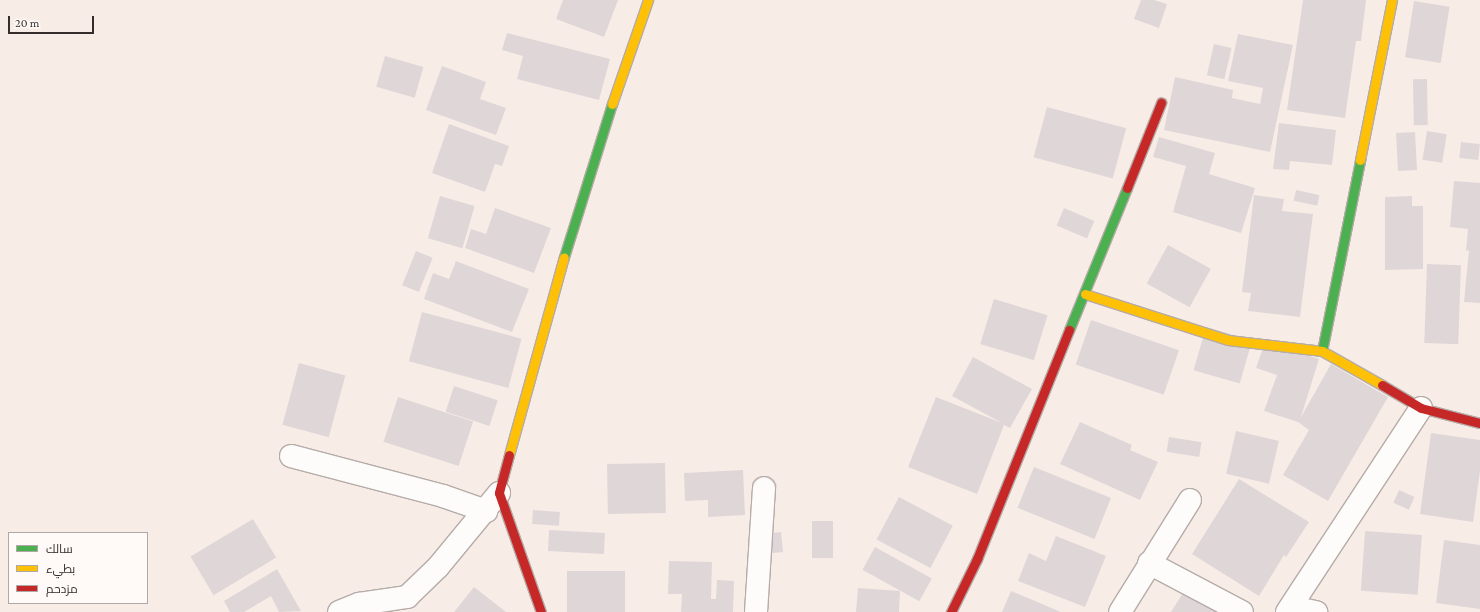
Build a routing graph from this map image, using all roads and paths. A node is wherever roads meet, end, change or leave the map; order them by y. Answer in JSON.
{"nodes":[{"id":1,"x":648,"y":0,"type":"edge"},
{"id":2,"x":1392,"y":0,"type":"edge"},
{"id":3,"x":1161,"y":103,"type":"dead end"},
{"id":4,"x":1085,"y":294,"type":"junction"},
{"id":5,"x":1322,"y":351,"type":"junction"},
{"id":6,"x":1421,"y":408,"type":"junction"},
{"id":7,"x":1480,"y":423,"type":"edge"},
{"id":8,"x":291,"y":456,"type":"dead end"},
{"id":9,"x":764,"y":488,"type":"dead end"},
{"id":10,"x":500,"y":493,"type":"junction"},
{"id":11,"x":1190,"y":500,"type":"dead end"},
{"id":12,"x":486,"y":511,"type":"junction"},
{"id":13,"x":1149,"y":563,"type":"junction"},
{"id":14,"x":1290,"y":609,"type":"edge"},
{"id":15,"x":339,"y":612,"type":"edge"},
{"id":16,"x":541,"y":612,"type":"edge"},
{"id":17,"x":756,"y":612,"type":"edge"},
{"id":18,"x":951,"y":612,"type":"edge"},
{"id":19,"x":1120,"y":612,"type":"edge"},
{"id":20,"x":1242,"y":612,"type":"edge"},
{"id":21,"x":1316,"y":612,"type":"edge"}],
"edges":[{"from":1,"to":10,"type":"street"},
{"from":2,"to":5,"type":"street"},
{"from":3,"to":4,"type":"street"},
{"from":4,"to":5,"type":"street"},
{"from":4,"to":18,"type":"street"},
{"from":5,"to":6,"type":"street"},
{"from":6,"to":7,"type":"street"},
{"from":6,"to":14,"type":"street"},
{"from":8,"to":12,"type":"street"},
{"from":9,"to":17,"type":"street"},
{"from":10,"to":12,"type":"street"},
{"from":10,"to":16,"type":"street"},
{"from":11,"to":13,"type":"street"},
{"from":12,"to":15,"type":"street"},
{"from":13,"to":19,"type":"street"},
{"from":13,"to":20,"type":"street"},
{"from":14,"to":21,"type":"street"}]}
